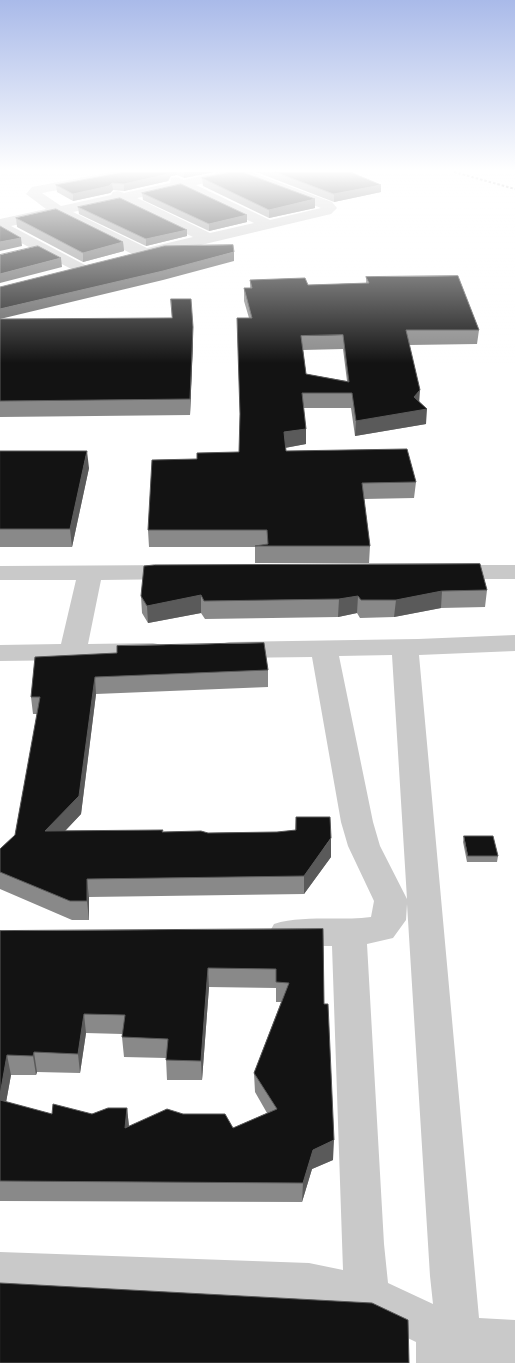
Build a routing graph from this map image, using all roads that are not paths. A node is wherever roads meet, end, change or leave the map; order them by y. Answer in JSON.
{"nodes":[{"id":1,"x":19,"y":236,"type":"edge"},
{"id":2,"x":109,"y":236,"type":"edge"},
{"id":3,"x":202,"y":236,"type":"edge"},
{"id":4,"x":224,"y":236,"type":"edge"},
{"id":5,"x":209,"y":239,"type":"junction"},
{"id":6,"x":41,"y":248,"type":"junction"},
{"id":7,"x":144,"y":253,"type":"junction"},
{"id":8,"x":16,"y":254,"type":"edge"},
{"id":9,"x":117,"y":260,"type":"edge"},
{"id":10,"x":99,"y":264,"type":"edge"},
{"id":11,"x":81,"y":269,"type":"junction"},
{"id":12,"x":62,"y":274,"type":"edge"},
{"id":13,"x":90,"y":572,"type":"junction"},
{"id":14,"x":207,"y":572,"type":"edge"},
{"id":15,"x":422,"y":572,"type":"edge"},
{"id":16,"x":515,"y":572,"type":"edge"},
{"id":17,"x":0,"y":573,"type":"edge"},
{"id":18,"x":515,"y":642,"type":"edge"},
{"id":19,"x":405,"y":648,"type":"junction"},
{"id":20,"x":324,"y":649,"type":"junction"},
{"id":21,"x":179,"y":650,"type":"edge"},
{"id":22,"x":208,"y":650,"type":"edge"},
{"id":23,"x":73,"y":652,"type":"junction"},
{"id":24,"x":0,"y":653,"type":"edge"},
{"id":25,"x":349,"y":933,"type":"junction"},
{"id":26,"x":255,"y":934,"type":"edge"},
{"id":27,"x":0,"y":1274,"type":"edge"},
{"id":28,"x":367,"y":1296,"type":"junction"},
{"id":29,"x":515,"y":1343,"type":"edge"},
{"id":30,"x":445,"y":1344,"type":"edge"}],
"edges":[{"from":1,"to":6,"type":"street"},
{"from":2,"to":7,"type":"street"},
{"from":3,"to":5,"type":"street"},
{"from":4,"to":5,"type":"street"},
{"from":5,"to":7,"type":"street"},
{"from":6,"to":8,"type":"street"},
{"from":6,"to":11,"type":"street"},
{"from":7,"to":9,"type":"street"},
{"from":10,"to":11,"type":"street"},
{"from":11,"to":12,"type":"street"},
{"from":13,"to":14,"type":"street"},
{"from":13,"to":17,"type":"street"},
{"from":13,"to":23,"type":"street"},
{"from":15,"to":16,"type":"street"},
{"from":18,"to":19,"type":"street"},
{"from":19,"to":20,"type":"street"},
{"from":19,"to":30,"type":"street"},
{"from":20,"to":22,"type":"street"},
{"from":20,"to":25,"type":"street"},
{"from":21,"to":23,"type":"street"},
{"from":23,"to":24,"type":"street"},
{"from":25,"to":26,"type":"street"},
{"from":25,"to":28,"type":"street"},
{"from":27,"to":28,"type":"street"},
{"from":28,"to":30,"type":"street"},
{"from":29,"to":30,"type":"street"}]}
